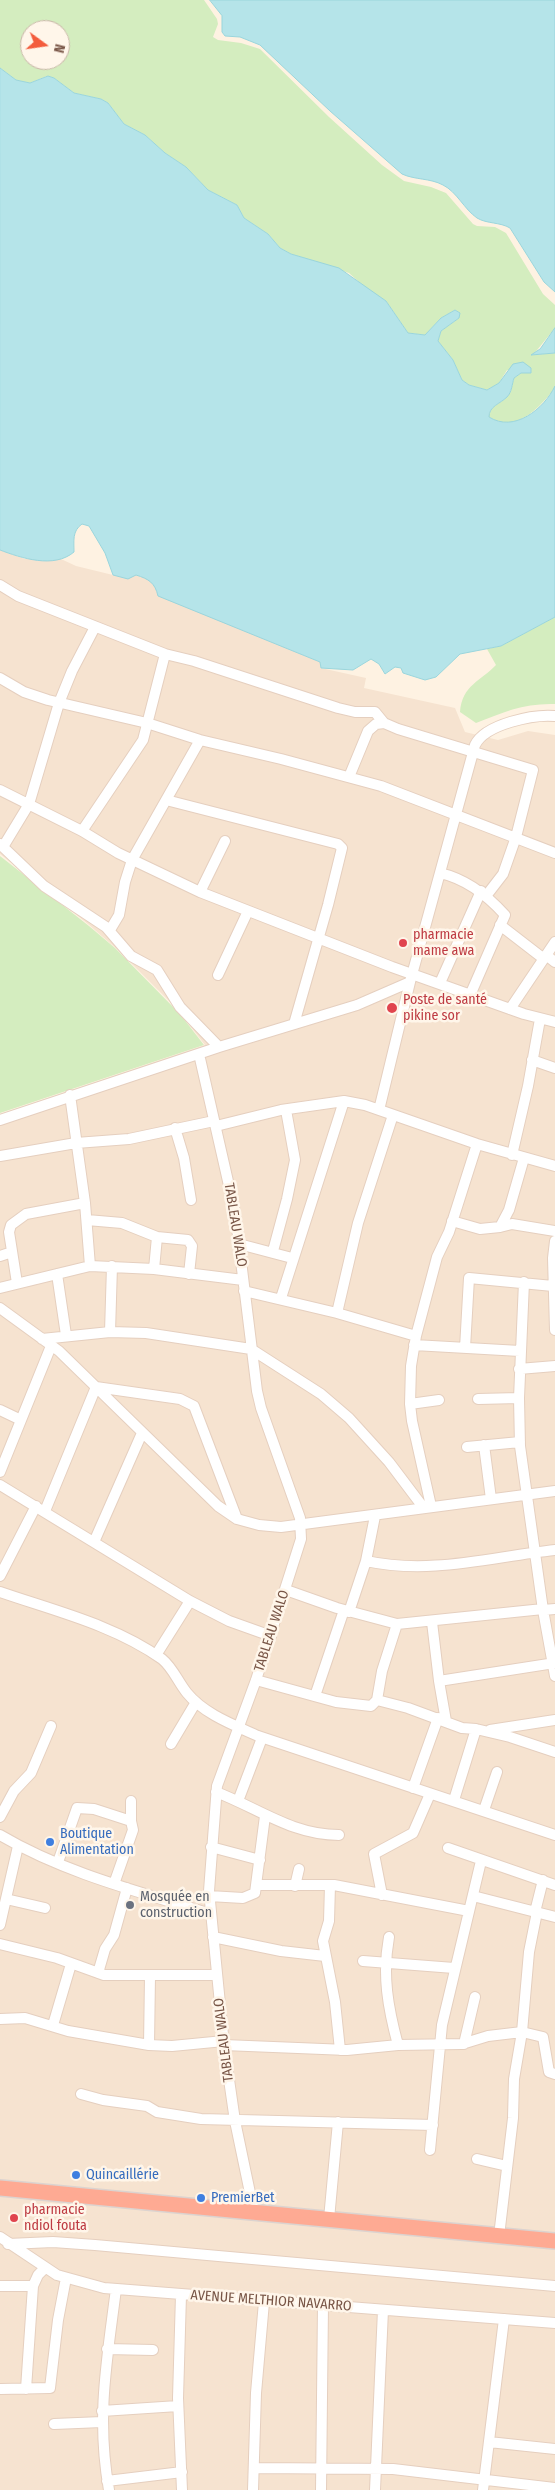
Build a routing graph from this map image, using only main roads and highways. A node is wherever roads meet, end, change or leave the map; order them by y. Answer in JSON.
{"nodes":[{"id":1,"x":0,"y":2188,"type":"edge"},
{"id":2,"x":555,"y":2241,"type":"edge"}],
"edges":[{"from":1,"to":2,"type":"highway"}]}
